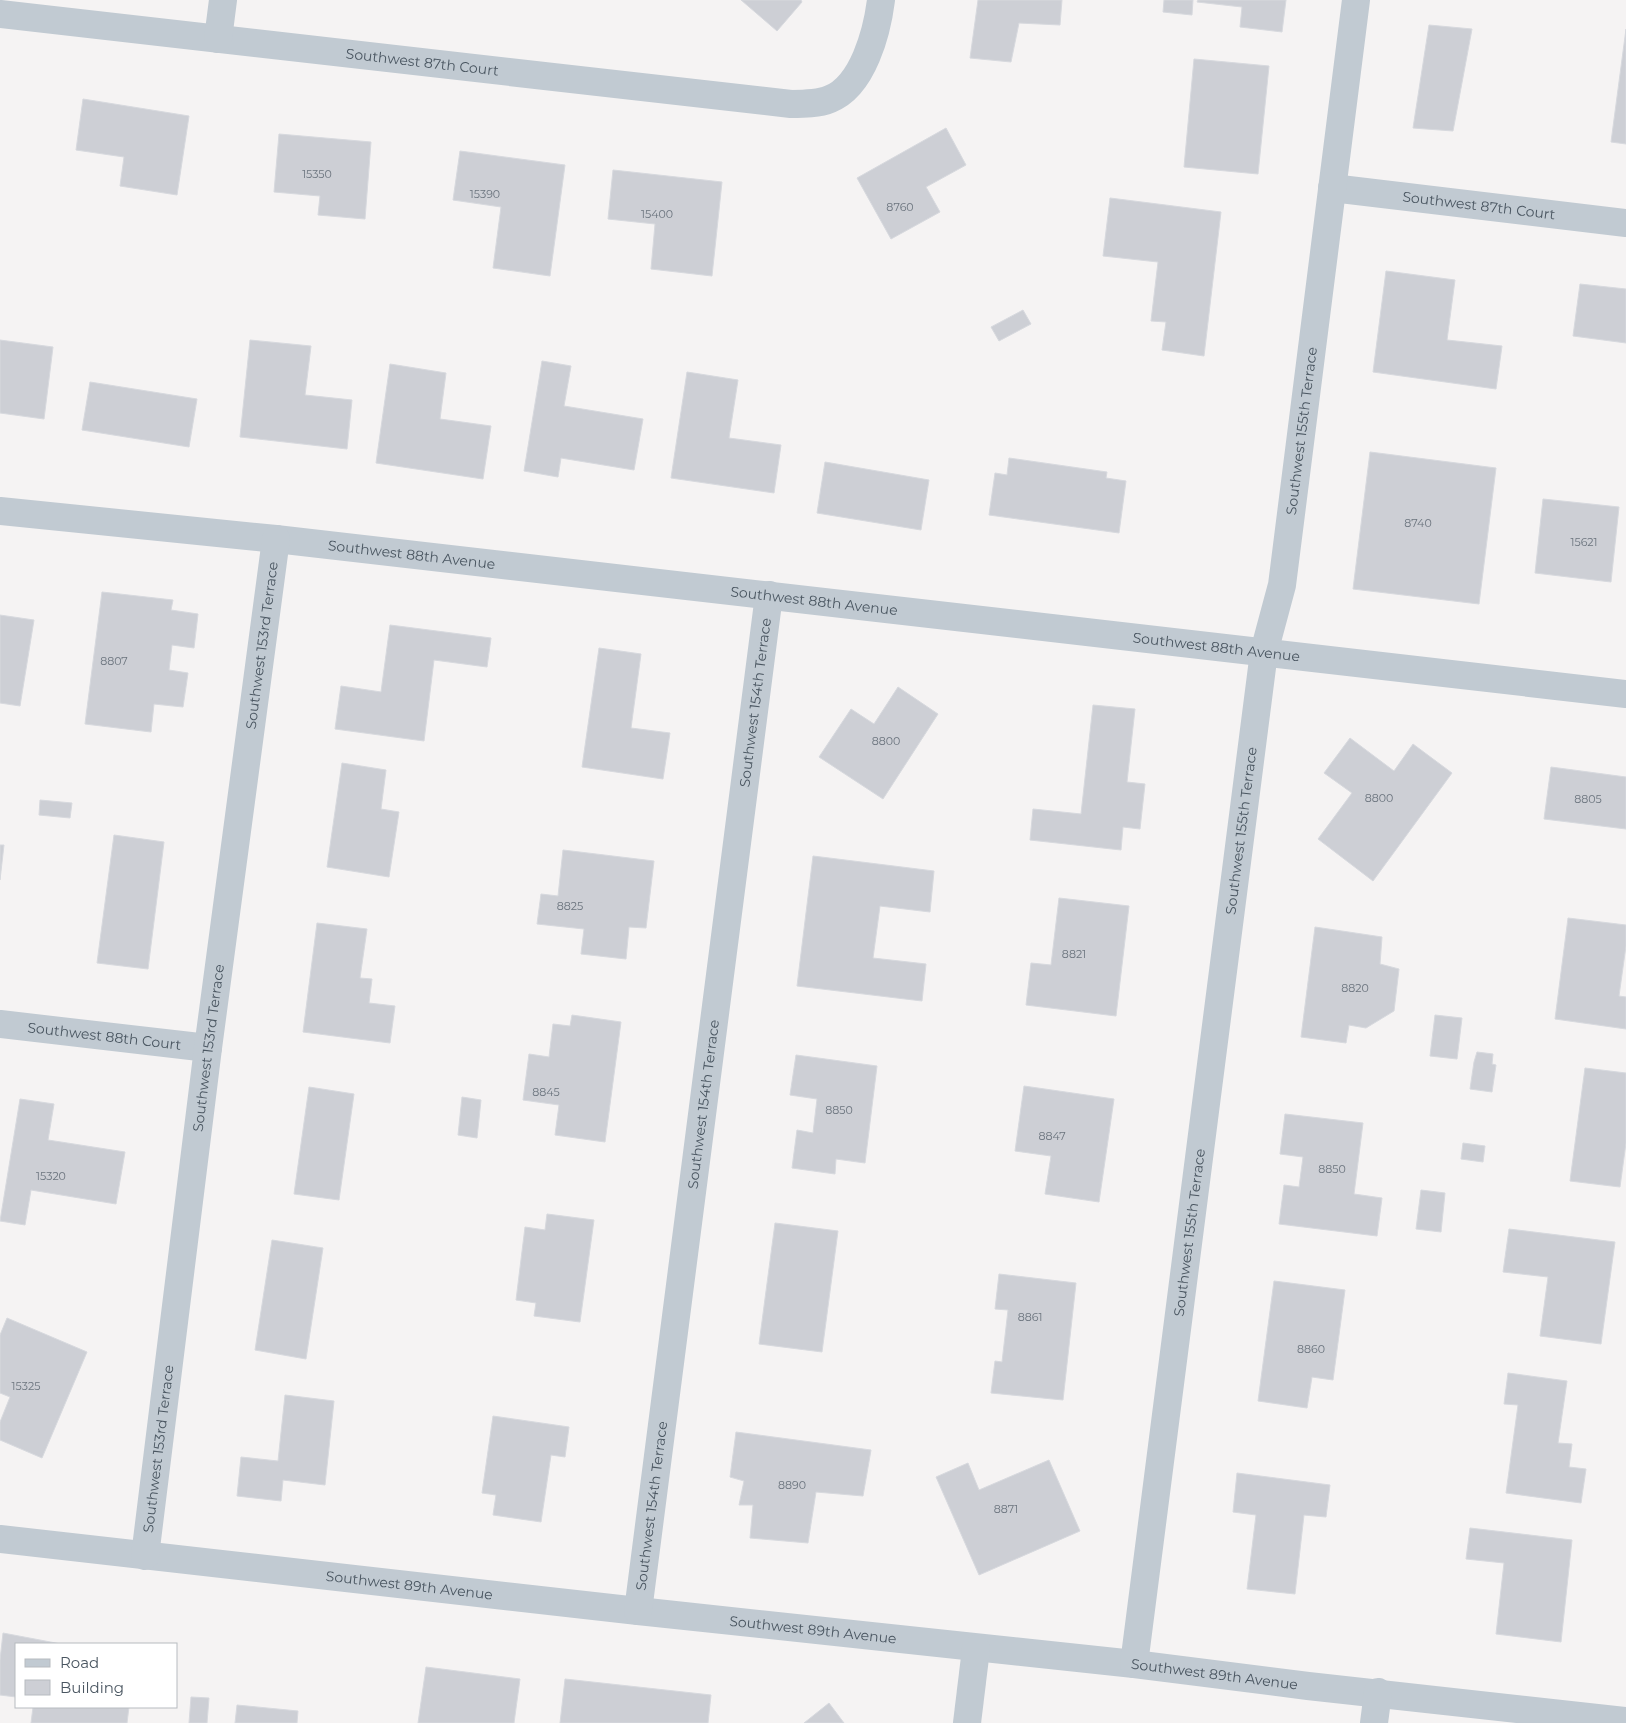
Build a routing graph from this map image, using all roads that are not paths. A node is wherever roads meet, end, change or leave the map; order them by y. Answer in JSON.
{"nodes":[{"id":1,"x":223,"y":0,"type":"edge"},
{"id":2,"x":881,"y":0,"type":"edge"},
{"id":3,"x":1356,"y":0,"type":"edge"},
{"id":4,"x":0,"y":14,"type":"edge"},
{"id":5,"x":218,"y":39,"type":"junction"},
{"id":6,"x":1332,"y":188,"type":"junction"},
{"id":7,"x":1626,"y":223,"type":"edge"},
{"id":8,"x":0,"y":511,"type":"edge"},
{"id":9,"x":276,"y":539,"type":"junction"},
{"id":10,"x":769,"y":596,"type":"junction"},
{"id":11,"x":1264,"y":652,"type":"junction"},
{"id":12,"x":1626,"y":694,"type":"edge"},
{"id":13,"x":0,"y":1024,"type":"edge"},
{"id":14,"x":208,"y":1048,"type":"junction"},
{"id":15,"x":0,"y":1539,"type":"edge"},
{"id":16,"x":145,"y":1556,"type":"junction"},
{"id":17,"x":638,"y":1611,"type":"junction"},
{"id":18,"x":976,"y":1648,"type":"junction"},
{"id":19,"x":1134,"y":1664,"type":"junction"},
{"id":20,"x":1378,"y":1692,"type":"junction"},
{"id":21,"x":1626,"y":1721,"type":"edge"},
{"id":22,"x":967,"y":1723,"type":"edge"},
{"id":23,"x":1374,"y":1723,"type":"edge"}],
"edges":[{"from":1,"to":5,"type":"street"},
{"from":2,"to":5,"type":"street","name":"Southwest 87th Court"},
{"from":3,"to":6,"type":"street","name":"Southwest 155th Terrace"},
{"from":4,"to":5,"type":"street","name":"Southwest 87th Court"},
{"from":6,"to":7,"type":"street","name":"Southwest 87th Court"},
{"from":6,"to":11,"type":"street","name":"Southwest 155th Terrace"},
{"from":8,"to":9,"type":"street","name":"Southwest 88th Avenue"},
{"from":9,"to":10,"type":"street","name":"Southwest 88th Avenue"},
{"from":9,"to":14,"type":"street","name":"Southwest 153rd Terrace"},
{"from":10,"to":11,"type":"street","name":"Southwest 88th Avenue"},
{"from":10,"to":17,"type":"street","name":"Southwest 154th Terrace"},
{"from":11,"to":12,"type":"street","name":"Southwest 88th Avenue"},
{"from":11,"to":19,"type":"street","name":"Southwest 155th Terrace"},
{"from":13,"to":14,"type":"street","name":"Southwest 88th Court"},
{"from":14,"to":16,"type":"street","name":"Southwest 153rd Terrace"},
{"from":15,"to":16,"type":"street","name":"Southwest 89th Avenue"},
{"from":16,"to":17,"type":"street","name":"Southwest 89th Avenue"},
{"from":17,"to":18,"type":"street","name":"Southwest 89th Avenue"},
{"from":18,"to":19,"type":"street","name":"Southwest 89th Avenue"},
{"from":18,"to":22,"type":"street"},
{"from":19,"to":20,"type":"street","name":"Southwest 89th Avenue"},
{"from":20,"to":21,"type":"street","name":"Southwest 89th Avenue"},
{"from":20,"to":23,"type":"street"}]}
